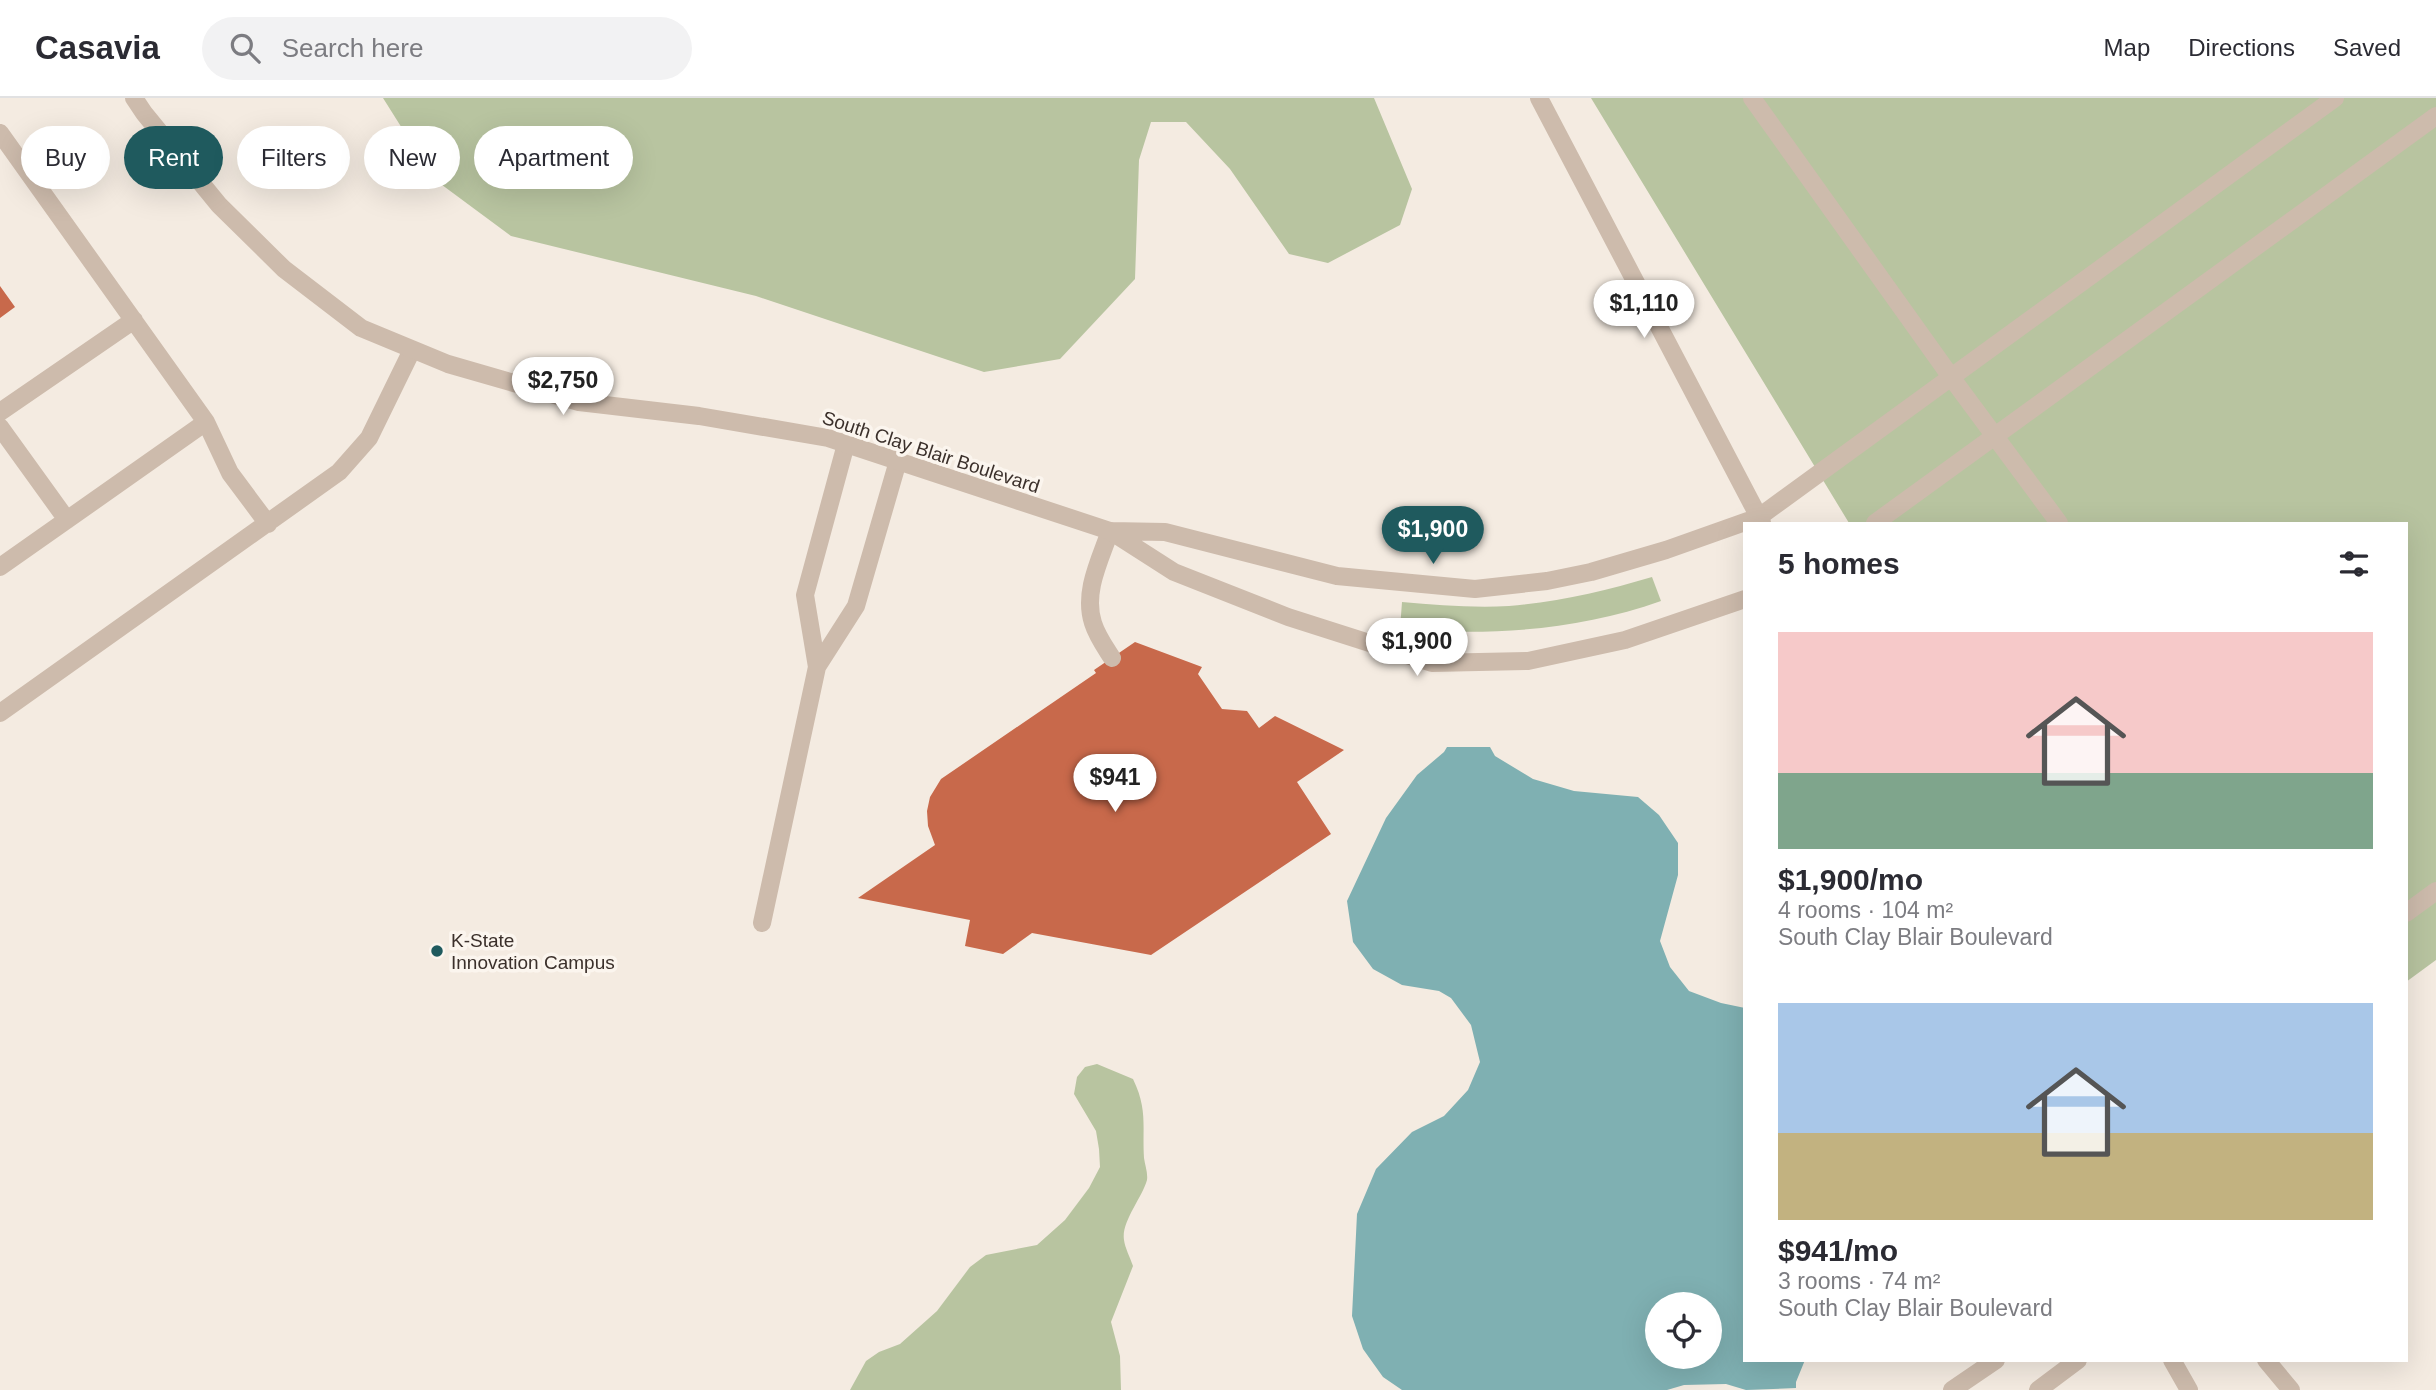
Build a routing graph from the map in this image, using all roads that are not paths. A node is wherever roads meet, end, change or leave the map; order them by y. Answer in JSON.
{"nodes":[{"id":1,"x":134,"y":98,"type":"edge"},
{"id":2,"x":1539,"y":98,"type":"edge"},
{"id":3,"x":1752,"y":98,"type":"edge"},
{"id":4,"x":2335,"y":98,"type":"edge"},
{"id":5,"x":2436,"y":116,"type":"edge"},
{"id":6,"x":0,"y":133,"type":"edge"},
{"id":7,"x":134,"y":320,"type":"junction"},
{"id":8,"x":412,"y":350,"type":"junction"},
{"id":9,"x":1951,"y":377,"type":"junction"},
{"id":10,"x":0,"y":412,"type":"edge"},
{"id":11,"x":206,"y":422,"type":"junction"},
{"id":12,"x":0,"y":426,"type":"edge"},
{"id":13,"x":1995,"y":436,"type":"junction"},
{"id":14,"x":846,"y":444,"type":"junction"},
{"id":15,"x":898,"y":461,"type":"junction"},
{"id":16,"x":67,"y":520,"type":"junction"},
{"id":17,"x":1760,"y":520,"type":"edge"},
{"id":18,"x":1876,"y":522,"type":"edge"},
{"id":19,"x":2058,"y":522,"type":"edge"},
{"id":20,"x":268,"y":524,"type":"junction"},
{"id":21,"x":1743,"y":525,"type":"edge"},
{"id":22,"x":1110,"y":531,"type":"junction"},
{"id":23,"x":0,"y":567,"type":"edge"},
{"id":24,"x":1743,"y":600,"type":"edge"},
{"id":25,"x":1112,"y":658,"type":"dead end"},
{"id":26,"x":817,"y":667,"type":"junction"},
{"id":27,"x":0,"y":713,"type":"edge"},
{"id":28,"x":2436,"y":891,"type":"edge"},
{"id":29,"x":2408,"y":912,"type":"edge"},
{"id":30,"x":762,"y":923,"type":"dead end"},
{"id":31,"x":1993,"y":1362,"type":"edge"},
{"id":32,"x":2075,"y":1362,"type":"edge"},
{"id":33,"x":2173,"y":1362,"type":"edge"},
{"id":34,"x":2268,"y":1362,"type":"edge"},
{"id":35,"x":1952,"y":1390,"type":"edge"},
{"id":36,"x":2038,"y":1390,"type":"edge"},
{"id":37,"x":2189,"y":1390,"type":"edge"},
{"id":38,"x":2291,"y":1390,"type":"edge"}],
"edges":[{"from":1,"to":8,"type":"street","name":"South Clay Blair Boulevard"},
{"from":2,"to":17,"type":"street"},
{"from":3,"to":9,"type":"street"},
{"from":4,"to":9,"type":"street","name":"South Clay Blair Boulevard"},
{"from":5,"to":13,"type":"street"},
{"from":6,"to":7,"type":"street"},
{"from":7,"to":10,"type":"street"},
{"from":7,"to":11,"type":"street"},
{"from":8,"to":14,"type":"street","name":"South Clay Blair Boulevard"},
{"from":8,"to":20,"type":"street"},
{"from":9,"to":13,"type":"street"},
{"from":9,"to":17,"type":"street","name":"South Clay Blair Boulevard"},
{"from":11,"to":16,"type":"street"},
{"from":11,"to":20,"type":"street"},
{"from":12,"to":16,"type":"street"},
{"from":13,"to":18,"type":"street"},
{"from":13,"to":19,"type":"street"},
{"from":14,"to":15,"type":"street","name":"South Clay Blair Boulevard"},
{"from":14,"to":26,"type":"street"},
{"from":15,"to":22,"type":"street","name":"South Clay Blair Boulevard"},
{"from":15,"to":26,"type":"street"},
{"from":16,"to":23,"type":"street"},
{"from":20,"to":27,"type":"street"},
{"from":21,"to":22,"type":"street","name":"South Clay Blair Boulevard"},
{"from":22,"to":24,"type":"street","name":"South Clay Blair Boulevard"},
{"from":22,"to":25,"type":"street"},
{"from":26,"to":30,"type":"street"},
{"from":28,"to":29,"type":"street"},
{"from":31,"to":35,"type":"street"},
{"from":32,"to":36,"type":"street"},
{"from":33,"to":37,"type":"street"},
{"from":34,"to":38,"type":"street"}]}
